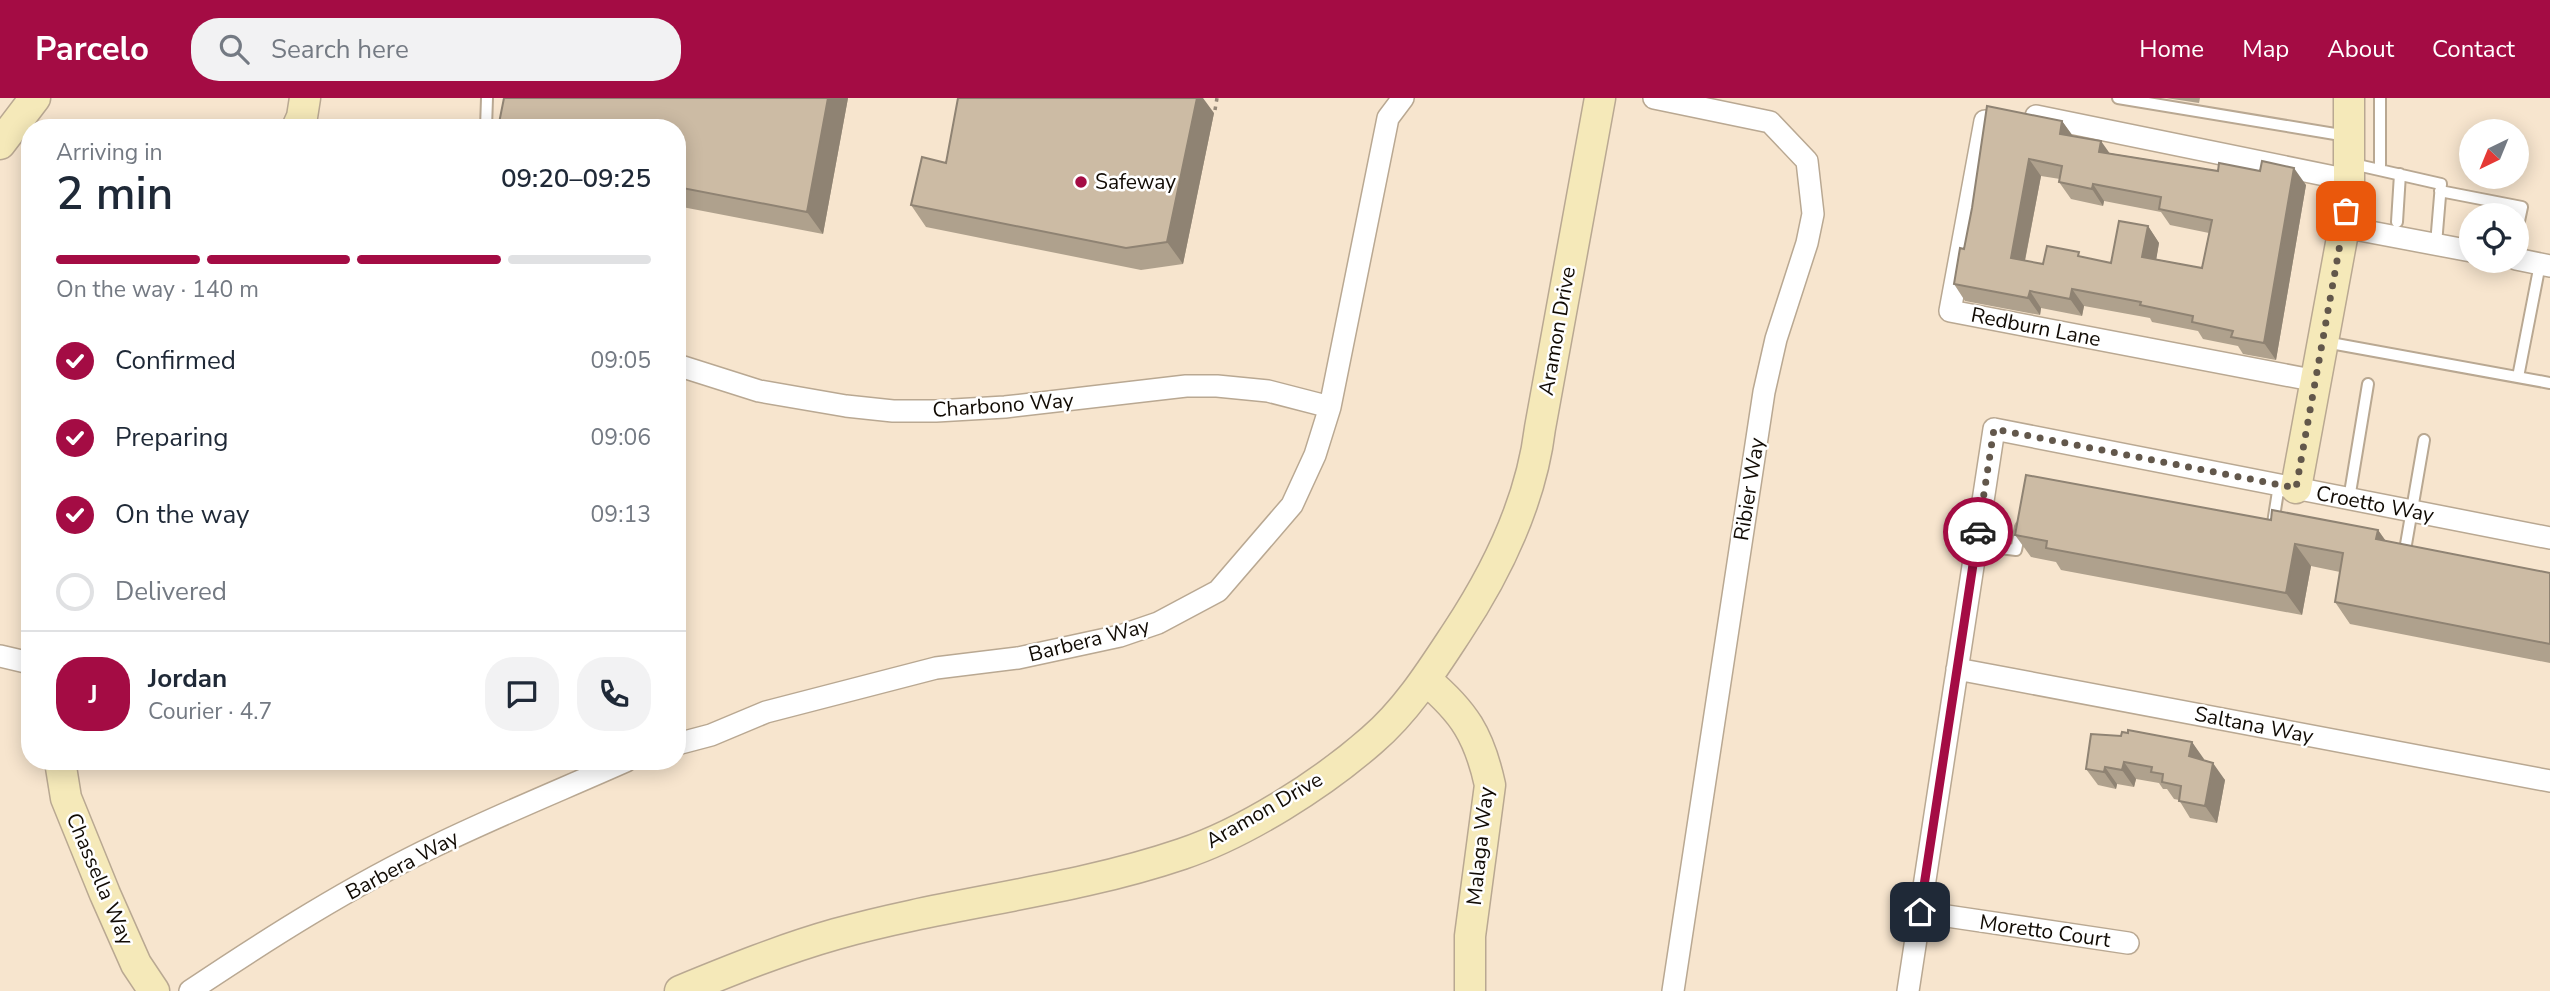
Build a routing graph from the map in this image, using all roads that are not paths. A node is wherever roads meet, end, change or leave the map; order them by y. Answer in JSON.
{"nodes":[{"id":1,"x":35,"y":98,"type":"edge"},
{"id":2,"x":305,"y":98,"type":"edge"},
{"id":3,"x":487,"y":98,"type":"edge"},
{"id":4,"x":1403,"y":98,"type":"edge"},
{"id":5,"x":1600,"y":98,"type":"edge"},
{"id":6,"x":1654,"y":98,"type":"edge"},
{"id":7,"x":2118,"y":98,"type":"edge"},
{"id":8,"x":2349,"y":98,"type":"edge"},
{"id":9,"x":2380,"y":98,"type":"edge"},
{"id":10,"x":301,"y":119,"type":"edge"},
{"id":11,"x":486,"y":119,"type":"edge"},
{"id":12,"x":0,"y":145,"type":"edge"},
{"id":13,"x":2350,"y":160,"type":"junction"},
{"id":14,"x":2380,"y":170,"type":"junction"},
{"id":15,"x":2400,"y":174,"type":"junction"},
{"id":16,"x":2440,"y":191,"type":"junction"},
{"id":17,"x":2502,"y":203,"type":"edge"},
{"id":18,"x":2397,"y":222,"type":"dead end"},
{"id":19,"x":2344,"y":227,"type":"junction"},
{"id":20,"x":2436,"y":244,"type":"junction"},
{"id":21,"x":2459,"y":249,"type":"edge"},
{"id":22,"x":2545,"y":265,"type":"edge"},
{"id":23,"x":2323,"y":342,"type":"junction"},
{"id":24,"x":686,"y":368,"type":"edge"},
{"id":25,"x":2518,"y":377,"type":"junction"},
{"id":26,"x":2316,"y":381,"type":"junction"},
{"id":27,"x":2550,"y":383,"type":"edge"},
{"id":28,"x":2368,"y":384,"type":"dead end"},
{"id":29,"x":1331,"y":407,"type":"junction"},
{"id":30,"x":2424,"y":440,"type":"dead end"},
{"id":31,"x":2288,"y":487,"type":"junction"},
{"id":32,"x":2349,"y":499,"type":"junction"},
{"id":33,"x":2412,"y":511,"type":"junction"},
{"id":34,"x":2024,"y":512,"type":"edge"},
{"id":35,"x":2258,"y":526,"type":"edge"},
{"id":36,"x":2550,"y":538,"type":"edge"},
{"id":37,"x":1976,"y":545,"type":"junction"},
{"id":38,"x":2417,"y":558,"type":"edge"},
{"id":39,"x":0,"y":656,"type":"edge"},
{"id":40,"x":21,"y":661,"type":"edge"},
{"id":41,"x":1957,"y":668,"type":"junction"},
{"id":42,"x":1426,"y":680,"type":"junction"},
{"id":43,"x":686,"y":741,"type":"edge"},
{"id":44,"x":61,"y":770,"type":"edge"},
{"id":45,"x":606,"y":770,"type":"edge"},
{"id":46,"x":2550,"y":781,"type":"edge"},
{"id":47,"x":1920,"y":912,"type":"junction"},
{"id":48,"x":2128,"y":943,"type":"dead end"},
{"id":49,"x":155,"y":991,"type":"edge"},
{"id":50,"x":190,"y":991,"type":"edge"},
{"id":51,"x":680,"y":991,"type":"edge"},
{"id":52,"x":1470,"y":991,"type":"edge"},
{"id":53,"x":1673,"y":991,"type":"edge"},
{"id":54,"x":1908,"y":991,"type":"edge"}],
"edges":[{"from":1,"to":12,"type":"street"},
{"from":2,"to":10,"type":"street"},
{"from":3,"to":11,"type":"lane"},
{"from":4,"to":29,"type":"street","name":"Barbera Way"},
{"from":5,"to":42,"type":"street","name":"Aramon Drive"},
{"from":6,"to":53,"type":"street","name":"Ribier Way"},
{"from":7,"to":13,"type":"lane"},
{"from":8,"to":13,"type":"street"},
{"from":9,"to":14,"type":"lane"},
{"from":13,"to":14,"type":"lane"},
{"from":13,"to":19,"type":"street"},
{"from":13,"to":26,"type":"street","name":"Redburn Lane"},
{"from":14,"to":15,"type":"lane"},
{"from":15,"to":16,"type":"lane"},
{"from":15,"to":18,"type":"lane"},
{"from":16,"to":17,"type":"lane"},
{"from":16,"to":20,"type":"lane"},
{"from":19,"to":20,"type":"street"},
{"from":19,"to":23,"type":"street"},
{"from":20,"to":21,"type":"street"},
{"from":22,"to":25,"type":"lane"},
{"from":23,"to":25,"type":"lane"},
{"from":23,"to":26,"type":"street"},
{"from":24,"to":29,"type":"street","name":"Charbono Way"},
{"from":25,"to":27,"type":"lane"},
{"from":26,"to":31,"type":"street"},
{"from":28,"to":32,"type":"lane"},
{"from":29,"to":43,"type":"street","name":"Barbera Way"},
{"from":30,"to":33,"type":"lane"},
{"from":31,"to":32,"type":"street","name":"Croetto Way"},
{"from":31,"to":35,"type":"lane"},
{"from":31,"to":37,"type":"street","name":"Croetto Way"},
{"from":32,"to":33,"type":"street","name":"Croetto Way"},
{"from":33,"to":36,"type":"street","name":"Croetto Way"},
{"from":33,"to":38,"type":"lane"},
{"from":34,"to":37,"type":"lane"},
{"from":37,"to":41,"type":"street"},
{"from":39,"to":40,"type":"street"},
{"from":41,"to":46,"type":"street","name":"Saltana Way"},
{"from":41,"to":47,"type":"street"},
{"from":42,"to":51,"type":"street","name":"Aramon Drive"},
{"from":42,"to":52,"type":"street","name":"Malaga Way"},
{"from":44,"to":49,"type":"street","name":"Chassella Way"},
{"from":45,"to":50,"type":"street","name":"Barbera Way"},
{"from":47,"to":48,"type":"street","name":"Moretto Court"},
{"from":47,"to":54,"type":"street"}]}
